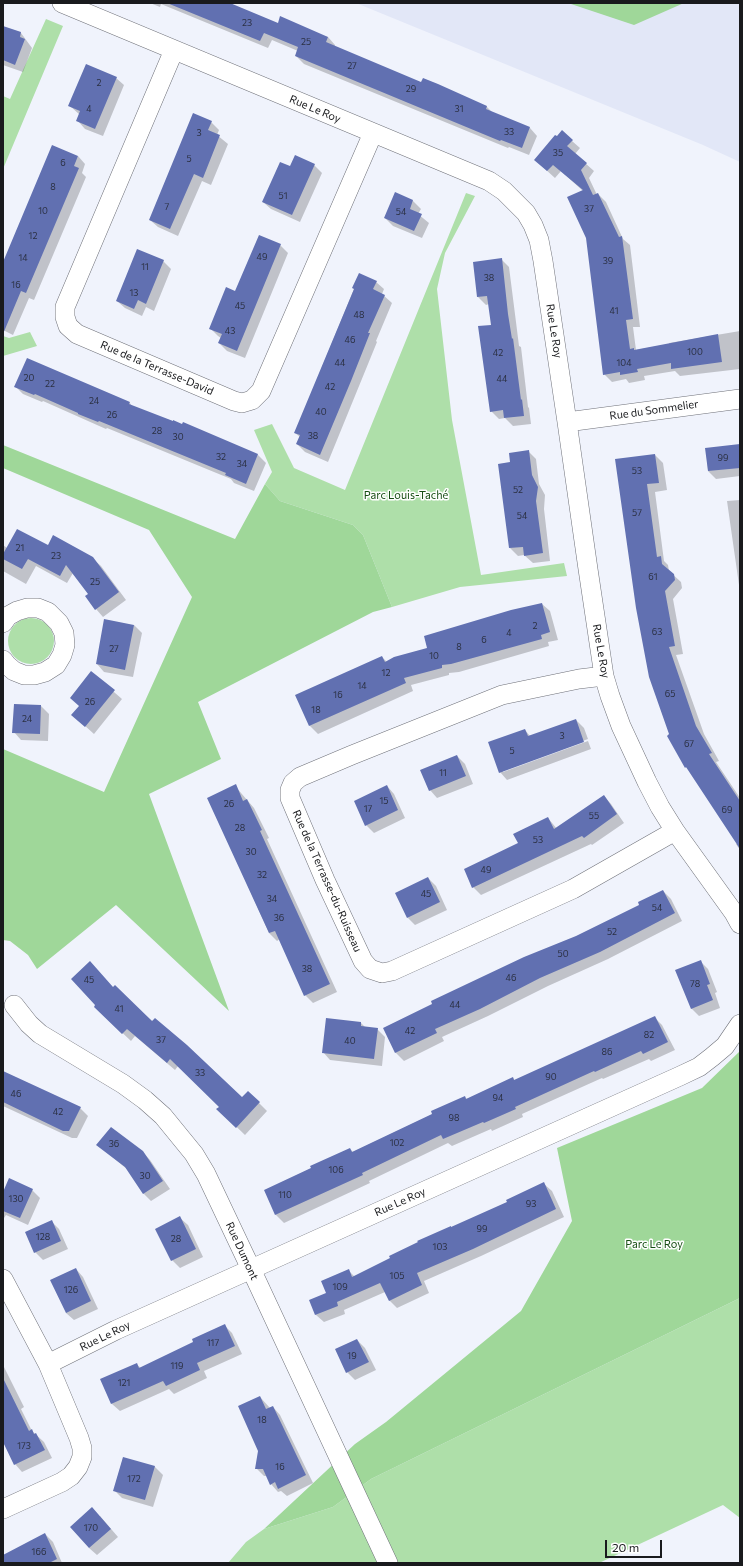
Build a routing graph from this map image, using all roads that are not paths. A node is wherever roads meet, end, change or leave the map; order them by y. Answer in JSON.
{"nodes":[{"id":1,"x":62,"y":3,"type":"edge"},
{"id":2,"x":174,"y":50,"type":"junction"},
{"id":3,"x":373,"y":133,"type":"junction"},
{"id":4,"x":740,"y":399,"type":"edge"},
{"id":5,"x":567,"y":422,"type":"junction"},
{"id":6,"x":3,"y":623,"type":"edge"},
{"id":7,"x":3,"y":660,"type":"edge"},
{"id":8,"x":604,"y":676,"type":"junction"},
{"id":9,"x":675,"y":831,"type":"junction"},
{"id":10,"x":740,"y":924,"type":"edge"},
{"id":11,"x":14,"y":1005,"type":"dead end"},
{"id":12,"x":740,"y":1024,"type":"edge"},
{"id":13,"x":251,"y":1270,"type":"junction"},
{"id":14,"x":3,"y":1278,"type":"edge"},
{"id":15,"x":48,"y":1364,"type":"junction"},
{"id":16,"x":3,"y":1509,"type":"edge"},
{"id":17,"x":388,"y":1563,"type":"edge"}],
"edges":[{"from":1,"to":2,"type":"street","name":"Rue Le Roy"},
{"from":2,"to":3,"type":"street","name":"Rue Le Roy"},
{"from":2,"to":3,"type":"street","name":"Rue de la Terrasse-David"},
{"from":3,"to":5,"type":"street","name":"Rue Le Roy"},
{"from":4,"to":5,"type":"street","name":"Rue du Sommelier"},
{"from":5,"to":8,"type":"street","name":"Rue Le Roy"},
{"from":6,"to":7,"type":"street"},
{"from":8,"to":9,"type":"street","name":"Rue Le Roy"},
{"from":8,"to":9,"type":"street","name":"Rue de la Terrasse-du-Ruisseau"},
{"from":9,"to":10,"type":"street","name":"Rue Le Roy"},
{"from":11,"to":13,"type":"street","name":"Rue Dumont"},
{"from":12,"to":13,"type":"street","name":"Rue Le Roy"},
{"from":13,"to":15,"type":"street","name":"Rue Le Roy"},
{"from":13,"to":17,"type":"street","name":"Rue Dumont"},
{"from":14,"to":15,"type":"street"},
{"from":15,"to":16,"type":"street"}]}
